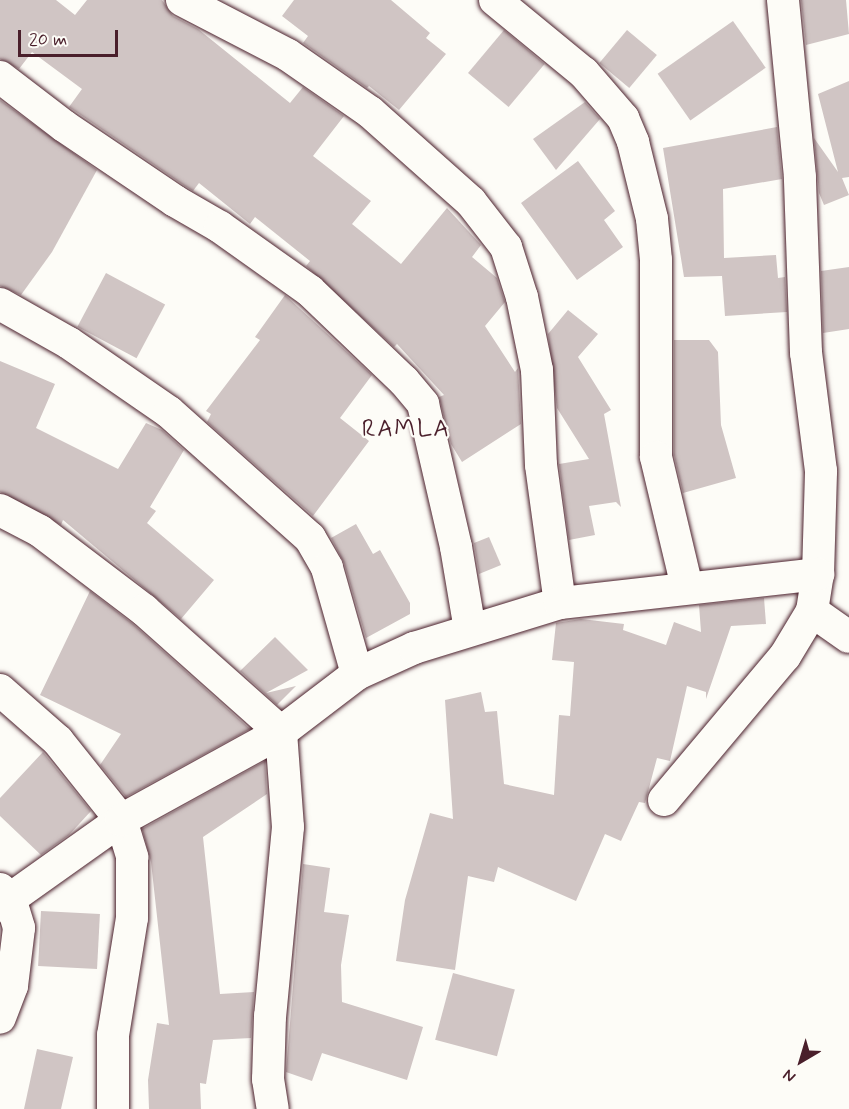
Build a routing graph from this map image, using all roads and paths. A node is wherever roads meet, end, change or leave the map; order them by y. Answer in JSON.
{"nodes":[{"id":1,"x":182,"y":0,"type":"edge"},
{"id":2,"x":495,"y":0,"type":"edge"},
{"id":3,"x":783,"y":0,"type":"edge"},
{"id":4,"x":0,"y":77,"type":"edge"},
{"id":5,"x":0,"y":304,"type":"edge"},
{"id":6,"x":0,"y":510,"type":"edge"},
{"id":7,"x":818,"y":574,"type":"junction"},
{"id":8,"x":687,"y":587,"type":"junction"},
{"id":9,"x":560,"y":603,"type":"junction"},
{"id":10,"x":812,"y":611,"type":"junction"},
{"id":11,"x":470,"y":630,"type":"junction"},
{"id":12,"x":849,"y":637,"type":"edge"},
{"id":13,"x":357,"y":674,"type":"junction"},
{"id":14,"x":0,"y":690,"type":"edge"},
{"id":15,"x":280,"y":732,"type":"junction"},
{"id":16,"x":664,"y":800,"type":"dead end"},
{"id":17,"x":121,"y":820,"type":"junction"},
{"id":18,"x":3,"y":898,"type":"edge"},
{"id":19,"x":0,"y":1018,"type":"edge"},
{"id":20,"x":113,"y":1109,"type":"edge"},
{"id":21,"x":273,"y":1109,"type":"edge"}],
"edges":[{"from":1,"to":9,"type":"street"},
{"from":2,"to":8,"type":"street"},
{"from":3,"to":7,"type":"street"},
{"from":4,"to":11,"type":"street"},
{"from":5,"to":13,"type":"street"},
{"from":6,"to":15,"type":"street"},
{"from":7,"to":8,"type":"street"},
{"from":7,"to":10,"type":"street"},
{"from":8,"to":9,"type":"street"},
{"from":9,"to":11,"type":"street"},
{"from":10,"to":12,"type":"street"},
{"from":10,"to":16,"type":"street"},
{"from":11,"to":13,"type":"street"},
{"from":13,"to":15,"type":"street"},
{"from":14,"to":17,"type":"street"},
{"from":15,"to":17,"type":"street"},
{"from":15,"to":21,"type":"street"},
{"from":17,"to":18,"type":"street"},
{"from":17,"to":20,"type":"street"},
{"from":18,"to":19,"type":"street"}]}
